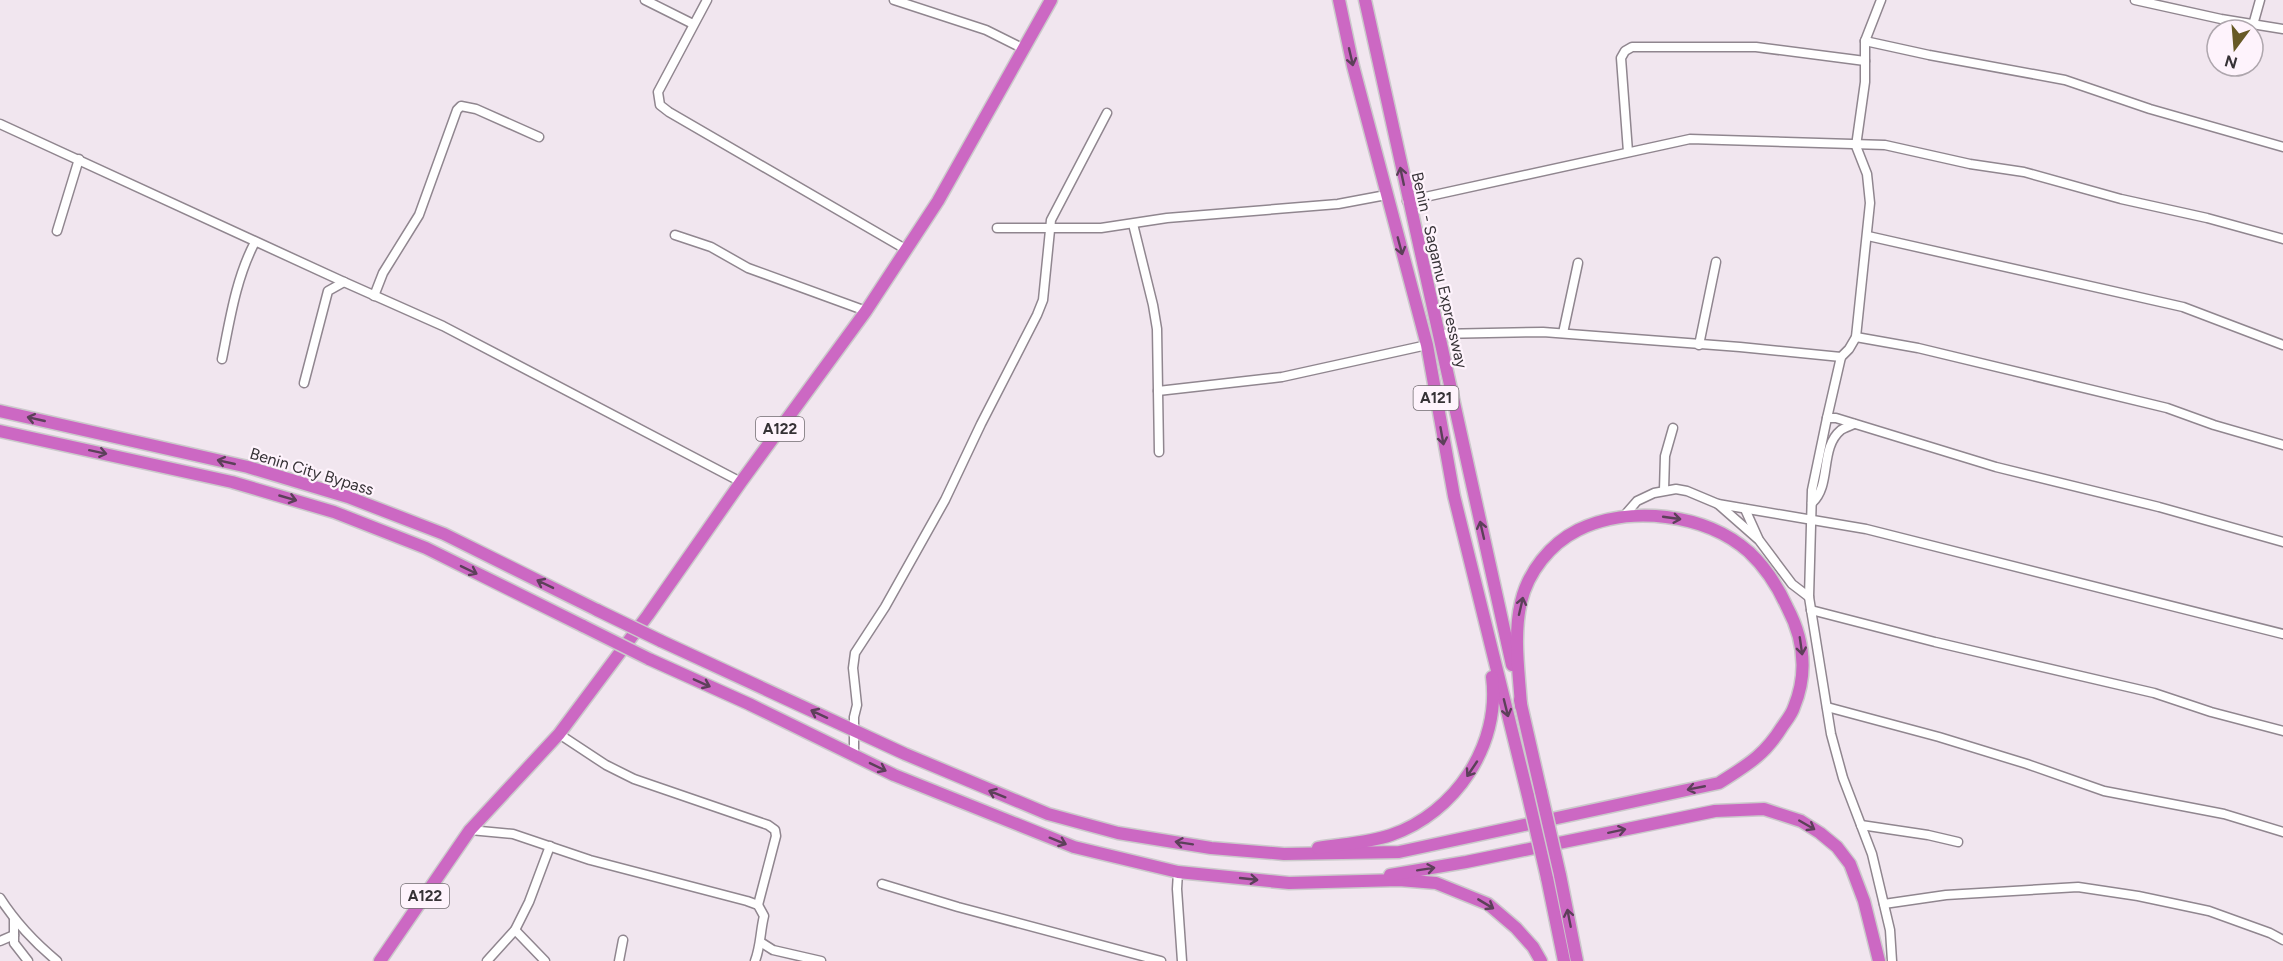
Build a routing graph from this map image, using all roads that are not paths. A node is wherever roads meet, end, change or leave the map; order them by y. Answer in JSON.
{"nodes":[{"id":1,"x":645,"y":0,"type":"edge"},
{"id":2,"x":707,"y":0,"type":"edge"},
{"id":3,"x":894,"y":0,"type":"edge"},
{"id":4,"x":1051,"y":0,"type":"edge"},
{"id":5,"x":1339,"y":0,"type":"edge"},
{"id":6,"x":1365,"y":0,"type":"edge"},
{"id":7,"x":1881,"y":0,"type":"edge"},
{"id":8,"x":2135,"y":0,"type":"edge"},
{"id":9,"x":2179,"y":0,"type":"edge"},
{"id":10,"x":2260,"y":0,"type":"edge"},
{"id":11,"x":2177,"y":9,"type":"junction"},
{"id":12,"x":2220,"y":18,"type":"edge"},
{"id":13,"x":2255,"y":18,"type":"edge"},
{"id":14,"x":693,"y":24,"type":"junction"},
{"id":15,"x":2265,"y":25,"type":"edge"},
{"id":16,"x":2283,"y":29,"type":"edge"},
{"id":17,"x":1865,"y":40,"type":"junction"},
{"id":18,"x":1022,"y":48,"type":"junction"},
{"id":19,"x":1865,"y":61,"type":"junction"},
{"id":20,"x":1107,"y":113,"type":"dead end"},
{"id":21,"x":0,"y":124,"type":"edge"},
{"id":22,"x":539,"y":137,"type":"dead end"},
{"id":23,"x":1856,"y":146,"type":"junction"},
{"id":24,"x":2283,"y":147,"type":"edge"},
{"id":25,"x":1628,"y":152,"type":"junction"},
{"id":26,"x":79,"y":159,"type":"junction"},
{"id":27,"x":1386,"y":195,"type":"junction"},
{"id":28,"x":1407,"y":201,"type":"junction"},
{"id":29,"x":1133,"y":224,"type":"junction"},
{"id":30,"x":997,"y":228,"type":"dead end"},
{"id":31,"x":1049,"y":229,"type":"junction"},
{"id":32,"x":57,"y":231,"type":"dead end"},
{"id":33,"x":675,"y":235,"type":"dead end"},
{"id":34,"x":1868,"y":236,"type":"junction"},
{"id":35,"x":2283,"y":239,"type":"edge"},
{"id":36,"x":255,"y":242,"type":"junction"},
{"id":37,"x":907,"y":250,"type":"junction"},
{"id":38,"x":1716,"y":262,"type":"dead end"},
{"id":39,"x":1578,"y":263,"type":"dead end"},
{"id":40,"x":344,"y":282,"type":"junction"},
{"id":41,"x":374,"y":296,"type":"junction"},
{"id":42,"x":866,"y":311,"type":"junction"},
{"id":43,"x":1563,"y":333,"type":"junction"},
{"id":44,"x":1438,"y":334,"type":"junction"},
{"id":45,"x":1856,"y":338,"type":"junction"},
{"id":46,"x":1427,"y":345,"type":"junction"},
{"id":47,"x":1699,"y":345,"type":"junction"},
{"id":48,"x":2283,"y":345,"type":"edge"},
{"id":49,"x":1841,"y":357,"type":"junction"},
{"id":50,"x":222,"y":359,"type":"dead end"},
{"id":51,"x":304,"y":383,"type":"dead end"},
{"id":52,"x":1158,"y":391,"type":"junction"},
{"id":53,"x":0,"y":411,"type":"edge"},
{"id":54,"x":1827,"y":418,"type":"junction"},
{"id":55,"x":1854,"y":424,"type":"junction"},
{"id":56,"x":1673,"y":428,"type":"dead end"},
{"id":57,"x":0,"y":431,"type":"edge"},
{"id":58,"x":2283,"y":445,"type":"edge"},
{"id":59,"x":1159,"y":452,"type":"dead end"},
{"id":60,"x":741,"y":482,"type":"junction"},
{"id":61,"x":1664,"y":490,"type":"junction"},
{"id":62,"x":1812,"y":503,"type":"junction"},
{"id":63,"x":1718,"y":504,"type":"junction"},
{"id":64,"x":1745,"y":509,"type":"junction"},
{"id":65,"x":1624,"y":516,"type":"junction"},
{"id":66,"x":1810,"y":519,"type":"junction"},
{"id":67,"x":1759,"y":540,"type":"junction"},
{"id":68,"x":2283,"y":542,"type":"edge"},
{"id":69,"x":1809,"y":597,"type":"junction"},
{"id":70,"x":1482,"y":610,"type":"junction"},
{"id":71,"x":1811,"y":610,"type":"junction"},
{"id":72,"x":2283,"y":634,"type":"edge"},
{"id":73,"x":1521,"y":706,"type":"junction"},
{"id":74,"x":1827,"y":707,"type":"junction"},
{"id":75,"x":855,"y":731,"type":"junction"},
{"id":76,"x":2283,"y":731,"type":"edge"},
{"id":77,"x":559,"y":734,"type":"junction"},
{"id":78,"x":854,"y":755,"type":"junction"},
{"id":79,"x":1861,"y":825,"type":"junction"},
{"id":80,"x":470,"y":830,"type":"junction"},
{"id":81,"x":2283,"y":832,"type":"edge"},
{"id":82,"x":1958,"y":842,"type":"dead end"},
{"id":83,"x":550,"y":846,"type":"junction"},
{"id":84,"x":1284,"y":854,"type":"junction"},
{"id":85,"x":1178,"y":872,"type":"junction"},
{"id":86,"x":1348,"y":882,"type":"junction"},
{"id":87,"x":882,"y":884,"type":"dead end"},
{"id":88,"x":0,"y":898,"type":"edge"},
{"id":89,"x":1884,"y":904,"type":"junction"},
{"id":90,"x":758,"y":906,"type":"junction"},
{"id":91,"x":14,"y":920,"type":"junction"},
{"id":92,"x":514,"y":930,"type":"junction"},
{"id":93,"x":14,"y":935,"type":"junction"},
{"id":94,"x":0,"y":940,"type":"edge"},
{"id":95,"x":623,"y":940,"type":"dead end"},
{"id":96,"x":2283,"y":940,"type":"edge"},
{"id":97,"x":762,"y":943,"type":"junction"},
{"id":98,"x":28,"y":961,"type":"edge"},
{"id":99,"x":57,"y":961,"type":"edge"},
{"id":100,"x":380,"y":961,"type":"edge"},
{"id":101,"x":487,"y":961,"type":"edge"},
{"id":102,"x":545,"y":961,"type":"edge"},
{"id":103,"x":619,"y":961,"type":"edge"},
{"id":104,"x":755,"y":961,"type":"edge"},
{"id":105,"x":821,"y":961,"type":"edge"},
{"id":106,"x":1161,"y":961,"type":"edge"},
{"id":107,"x":1182,"y":961,"type":"edge"},
{"id":108,"x":1541,"y":961,"type":"edge"},
{"id":109,"x":1564,"y":961,"type":"edge"},
{"id":110,"x":1578,"y":961,"type":"edge"},
{"id":111,"x":1879,"y":961,"type":"edge"},
{"id":112,"x":1892,"y":961,"type":"edge"}],
"edges":[{"from":1,"to":14,"type":"street"},
{"from":2,"to":14,"type":"street"},
{"from":3,"to":18,"type":"street"},
{"from":4,"to":18,"type":"highway","number":"A122"},
{"from":5,"to":27,"type":"highway","number":"A121","one_way":true},
{"from":28,"to":6,"type":"highway","name":"Benin - Sagamu Expressway","number":"A121","one_way":true},
{"from":7,"to":17,"type":"street"},
{"from":8,"to":11,"type":"street"},
{"from":9,"to":11,"type":"street"},
{"from":10,"to":13,"type":"street"},
{"from":11,"to":12,"type":"street"},
{"from":14,"to":37,"type":"street"},
{"from":15,"to":16,"type":"street"},
{"from":17,"to":19,"type":"street"},
{"from":17,"to":24,"type":"street"},
{"from":18,"to":37,"type":"highway","number":"A122"},
{"from":19,"to":23,"type":"street"},
{"from":19,"to":25,"type":"street"},
{"from":20,"to":31,"type":"street"},
{"from":21,"to":26,"type":"street"},
{"from":22,"to":41,"type":"street"},
{"from":23,"to":25,"type":"street"},
{"from":23,"to":34,"type":"street"},
{"from":23,"to":35,"type":"street"},
{"from":25,"to":28,"type":"street"},
{"from":26,"to":32,"type":"street"},
{"from":26,"to":36,"type":"street"},
{"from":27,"to":29,"type":"street"},
{"from":27,"to":46,"type":"highway","number":"A121","one_way":true},
{"from":28,"to":44,"type":"highway","name":"Benin - Sagamu Expressway","number":"A121"},
{"from":29,"to":31,"type":"street"},
{"from":29,"to":52,"type":"street"},
{"from":30,"to":31,"type":"street"},
{"from":31,"to":75,"type":"street"},
{"from":33,"to":42,"type":"street"},
{"from":34,"to":45,"type":"street"},
{"from":34,"to":48,"type":"street"},
{"from":36,"to":40,"type":"street"},
{"from":36,"to":50,"type":"street"},
{"from":37,"to":42,"type":"highway","number":"A122"},
{"from":38,"to":47,"type":"street"},
{"from":39,"to":43,"type":"street"},
{"from":40,"to":41,"type":"street"},
{"from":40,"to":51,"type":"street"},
{"from":41,"to":60,"type":"street"},
{"from":42,"to":60,"type":"highway","number":"A122"},
{"from":43,"to":44,"type":"street"},
{"from":43,"to":47,"type":"street"},
{"from":73,"to":44,"type":"highway","name":"Benin - Sagamu Expressway","number":"A121","one_way":true},
{"from":45,"to":49,"type":"street"},
{"from":45,"to":58,"type":"street"},
{"from":46,"to":52,"type":"street"},
{"from":46,"to":70,"type":"highway","number":"A121","one_way":true},
{"from":47,"to":49,"type":"street"},
{"from":49,"to":54,"type":"street"},
{"from":52,"to":59,"type":"street"},
{"from":75,"to":53,"type":"highway","name":"Benin City Bypass","one_way":true,"bridge":true},
{"from":54,"to":55,"type":"street"},
{"from":54,"to":62,"type":"street"},
{"from":55,"to":62,"type":"street"},
{"from":55,"to":68,"type":"street"},
{"from":56,"to":61,"type":"street"},
{"from":57,"to":78,"type":"highway","name":"Benin City Bypass","one_way":true,"bridge":true},
{"from":60,"to":77,"type":"highway","number":"A122"},
{"from":61,"to":63,"type":"street"},
{"from":61,"to":65,"type":"street"},
{"from":62,"to":66,"type":"street"},
{"from":63,"to":64,"type":"street"},
{"from":63,"to":67,"type":"street"},
{"from":64,"to":66,"type":"street"},
{"from":64,"to":67,"type":"street"},
{"from":73,"to":65,"type":"highway","one_way":true},
{"from":65,"to":84,"type":"highway","one_way":true},
{"from":66,"to":69,"type":"street"},
{"from":66,"to":72,"type":"street"},
{"from":67,"to":69,"type":"street"},
{"from":69,"to":71,"type":"street"},
{"from":70,"to":84,"type":"highway","one_way":true},
{"from":70,"to":109,"type":"highway","number":"A121","one_way":true,"bridge":true},
{"from":71,"to":74,"type":"street"},
{"from":71,"to":76,"type":"street"},
{"from":110,"to":73,"type":"highway","name":"Benin - Sagamu Expressway","number":"A121","one_way":true,"bridge":true},
{"from":74,"to":79,"type":"street"},
{"from":74,"to":81,"type":"street"},
{"from":75,"to":78,"type":"street"},
{"from":84,"to":75,"type":"highway","name":"Benin City Bypass","one_way":true},
{"from":77,"to":80,"type":"highway","number":"A122"},
{"from":77,"to":90,"type":"street"},
{"from":78,"to":85,"type":"highway","name":"Benin City Bypass","one_way":true},
{"from":79,"to":82,"type":"street"},
{"from":79,"to":89,"type":"street"},
{"from":80,"to":83,"type":"street"},
{"from":80,"to":100,"type":"highway","number":"A122"},
{"from":83,"to":90,"type":"street"},
{"from":83,"to":92,"type":"street"},
{"from":85,"to":86,"type":"highway","name":"Benin City Bypass","one_way":true},
{"from":85,"to":107,"type":"street"},
{"from":86,"to":108,"type":"highway","one_way":true},
{"from":86,"to":111,"type":"highway","one_way":true},
{"from":87,"to":106,"type":"street"},
{"from":88,"to":91,"type":"street"},
{"from":89,"to":96,"type":"street"},
{"from":89,"to":112,"type":"street"},
{"from":90,"to":97,"type":"street"},
{"from":91,"to":93,"type":"street"},
{"from":91,"to":99,"type":"street"},
{"from":92,"to":101,"type":"street"},
{"from":92,"to":102,"type":"street"},
{"from":93,"to":94,"type":"street"},
{"from":93,"to":98,"type":"street"},
{"from":95,"to":103,"type":"street"},
{"from":97,"to":104,"type":"street"},
{"from":97,"to":105,"type":"street"}]}
